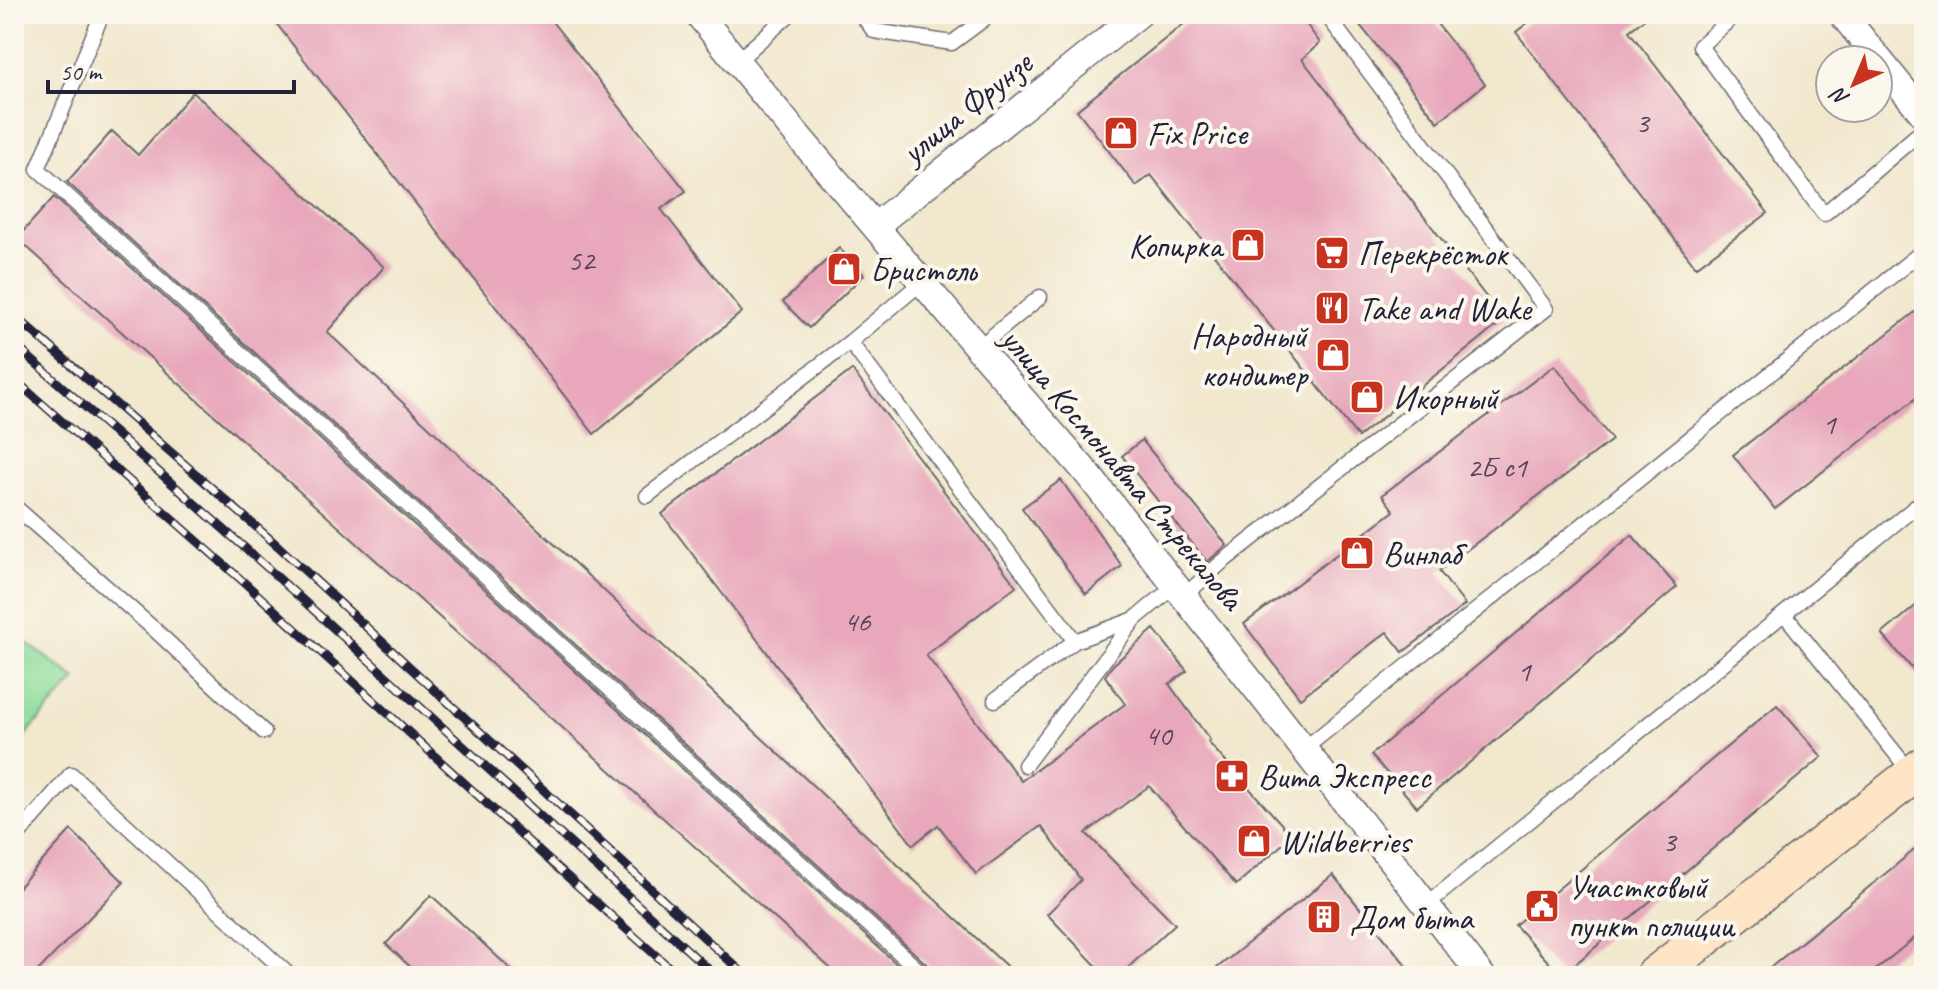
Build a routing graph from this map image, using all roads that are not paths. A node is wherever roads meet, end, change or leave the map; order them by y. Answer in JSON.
{"nodes":[{"id":1,"x":102,"y":14,"type":"edge"},
{"id":2,"x":698,"y":14,"type":"edge"},
{"id":3,"x":790,"y":14,"type":"edge"},
{"id":4,"x":861,"y":14,"type":"edge"},
{"id":5,"x":991,"y":14,"type":"edge"},
{"id":6,"x":1139,"y":14,"type":"edge"},
{"id":7,"x":1326,"y":14,"type":"edge"},
{"id":8,"x":1736,"y":14,"type":"edge"},
{"id":9,"x":1842,"y":14,"type":"edge"},
{"id":10,"x":736,"y":62,"type":"junction"},
{"id":11,"x":1924,"y":115,"type":"edge"},
{"id":12,"x":1924,"y":129,"type":"edge"},
{"id":13,"x":875,"y":226,"type":"junction"},
{"id":14,"x":1924,"y":250,"type":"edge"},
{"id":15,"x":922,"y":282,"type":"junction"},
{"id":16,"x":1040,"y":297,"type":"dead end"},
{"id":17,"x":850,"y":342,"type":"junction"},
{"id":18,"x":978,"y":348,"type":"junction"},
{"id":19,"x":647,"y":496,"type":"dead end"},
{"id":20,"x":1924,"y":500,"type":"edge"},
{"id":21,"x":14,"y":506,"type":"edge"},
{"id":22,"x":1180,"y":590,"type":"junction"},
{"id":23,"x":1785,"y":615,"type":"junction"},
{"id":24,"x":1135,"y":619,"type":"junction"},
{"id":25,"x":1075,"y":641,"type":"junction"},
{"id":26,"x":995,"y":700,"type":"dead end"},
{"id":27,"x":264,"y":732,"type":"dead end"},
{"id":28,"x":1304,"y":749,"type":"junction"},
{"id":29,"x":1025,"y":765,"type":"dead end"},
{"id":30,"x":1918,"y":770,"type":"edge"},
{"id":31,"x":14,"y":840,"type":"edge"},
{"id":32,"x":1426,"y":905,"type":"junction"},
{"id":33,"x":290,"y":976,"type":"edge"},
{"id":34,"x":925,"y":976,"type":"edge"},
{"id":35,"x":1482,"y":976,"type":"edge"},
{"id":36,"x":1655,"y":976,"type":"edge"}],
"edges":[{"from":1,"to":34,"type":"lane"},
{"from":2,"to":10,"type":"street","name":"улица Космонавта Стрекалова"},
{"from":3,"to":10,"type":"lane"},
{"from":4,"to":5,"type":"lane"},
{"from":6,"to":13,"type":"street","name":"улица Фрунзе"},
{"from":7,"to":22,"type":"lane"},
{"from":8,"to":12,"type":"lane"},
{"from":9,"to":11,"type":"street"},
{"from":10,"to":13,"type":"street","name":"улица Космонавта Стрекалова"},
{"from":13,"to":15,"type":"street","name":"улица Космонавта Стрекалова"},
{"from":14,"to":28,"type":"lane"},
{"from":15,"to":17,"type":"lane"},
{"from":15,"to":18,"type":"street","name":"улица Космонавта Стрекалова"},
{"from":16,"to":18,"type":"lane"},
{"from":17,"to":19,"type":"lane"},
{"from":17,"to":25,"type":"lane"},
{"from":18,"to":22,"type":"street","name":"улица Космонавта Стрекалова"},
{"from":20,"to":23,"type":"lane"},
{"from":21,"to":27,"type":"lane"},
{"from":22,"to":24,"type":"lane"},
{"from":22,"to":28,"type":"street","name":"улица Космонавта Стрекалова"},
{"from":23,"to":30,"type":"lane"},
{"from":23,"to":32,"type":"lane"},
{"from":24,"to":25,"type":"lane"},
{"from":24,"to":29,"type":"lane"},
{"from":25,"to":26,"type":"lane"},
{"from":28,"to":32,"type":"street","name":"улица Космонавта Стрекалова"},
{"from":30,"to":36,"type":"street"},
{"from":31,"to":33,"type":"lane"},
{"from":32,"to":35,"type":"street","name":"улица Космонавта Стрекалова"}]}
